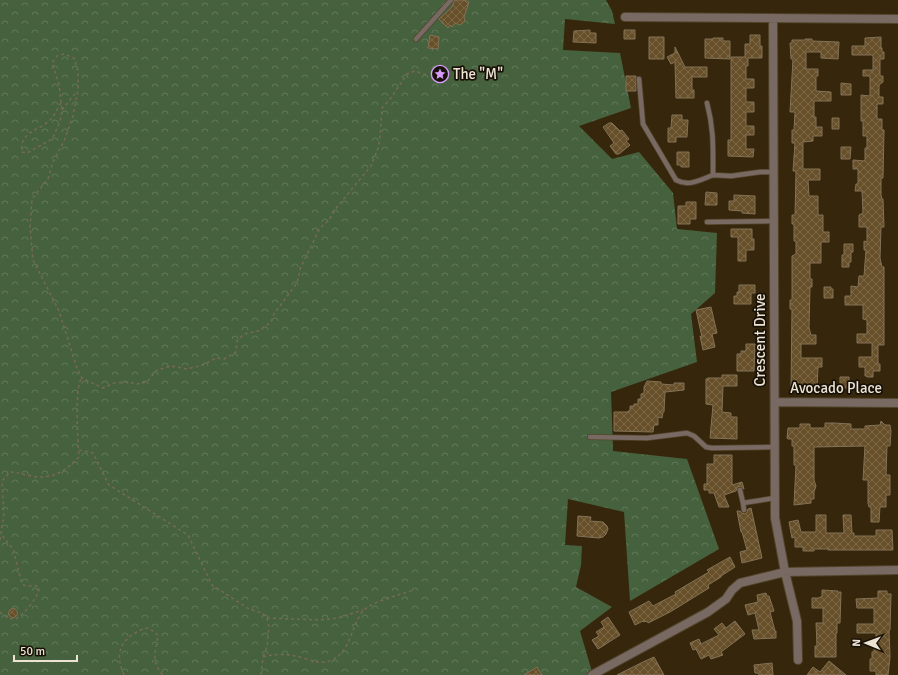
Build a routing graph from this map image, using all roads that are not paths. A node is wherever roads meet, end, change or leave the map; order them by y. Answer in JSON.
{"nodes":[{"id":1,"x":451,"y":0,"type":"edge"},
{"id":2,"x":625,"y":17,"type":"dead end"},
{"id":3,"x":773,"y":18,"type":"junction"},
{"id":4,"x":898,"y":19,"type":"edge"},
{"id":5,"x":416,"y":39,"type":"dead end"},
{"id":6,"x":639,"y":79,"type":"dead end"},
{"id":7,"x":707,"y":103,"type":"dead end"},
{"id":8,"x":774,"y":172,"type":"junction"},
{"id":9,"x":713,"y":175,"type":"junction"},
{"id":10,"x":774,"y":221,"type":"junction"},
{"id":11,"x":707,"y":222,"type":"dead end"},
{"id":12,"x":775,"y":402,"type":"junction"},
{"id":13,"x":898,"y":403,"type":"edge"},
{"id":14,"x":590,"y":437,"type":"dead end"},
{"id":15,"x":775,"y":447,"type":"junction"},
{"id":16,"x":740,"y":490,"type":"dead end"},
{"id":17,"x":775,"y":498,"type":"junction"},
{"id":18,"x":743,"y":503,"type":"junction"},
{"id":19,"x":744,"y":510,"type":"dead end"},
{"id":20,"x":898,"y":570,"type":"edge"},
{"id":21,"x":785,"y":572,"type":"junction"},
{"id":22,"x":798,"y":660,"type":"dead end"},
{"id":23,"x":592,"y":675,"type":"edge"}],
"edges":[{"from":1,"to":5,"type":"lane"},
{"from":2,"to":3,"type":"street"},
{"from":3,"to":4,"type":"street"},
{"from":3,"to":8,"type":"street","name":"Crescent Drive"},
{"from":6,"to":9,"type":"lane"},
{"from":7,"to":9,"type":"lane"},
{"from":8,"to":9,"type":"lane"},
{"from":8,"to":10,"type":"street","name":"Crescent Drive"},
{"from":10,"to":11,"type":"lane"},
{"from":10,"to":12,"type":"street","name":"Crescent Drive"},
{"from":12,"to":13,"type":"street","name":"Avocado Place"},
{"from":12,"to":15,"type":"street","name":"Crescent Drive"},
{"from":14,"to":15,"type":"lane"},
{"from":15,"to":17,"type":"street","name":"Crescent Drive"},
{"from":16,"to":18,"type":"lane"},
{"from":17,"to":18,"type":"lane"},
{"from":17,"to":21,"type":"street","name":"Crescent Drive"},
{"from":18,"to":19,"type":"lane"},
{"from":20,"to":21,"type":"street"},
{"from":21,"to":22,"type":"street","name":"Crescent Drive"},
{"from":21,"to":23,"type":"street"}]}
